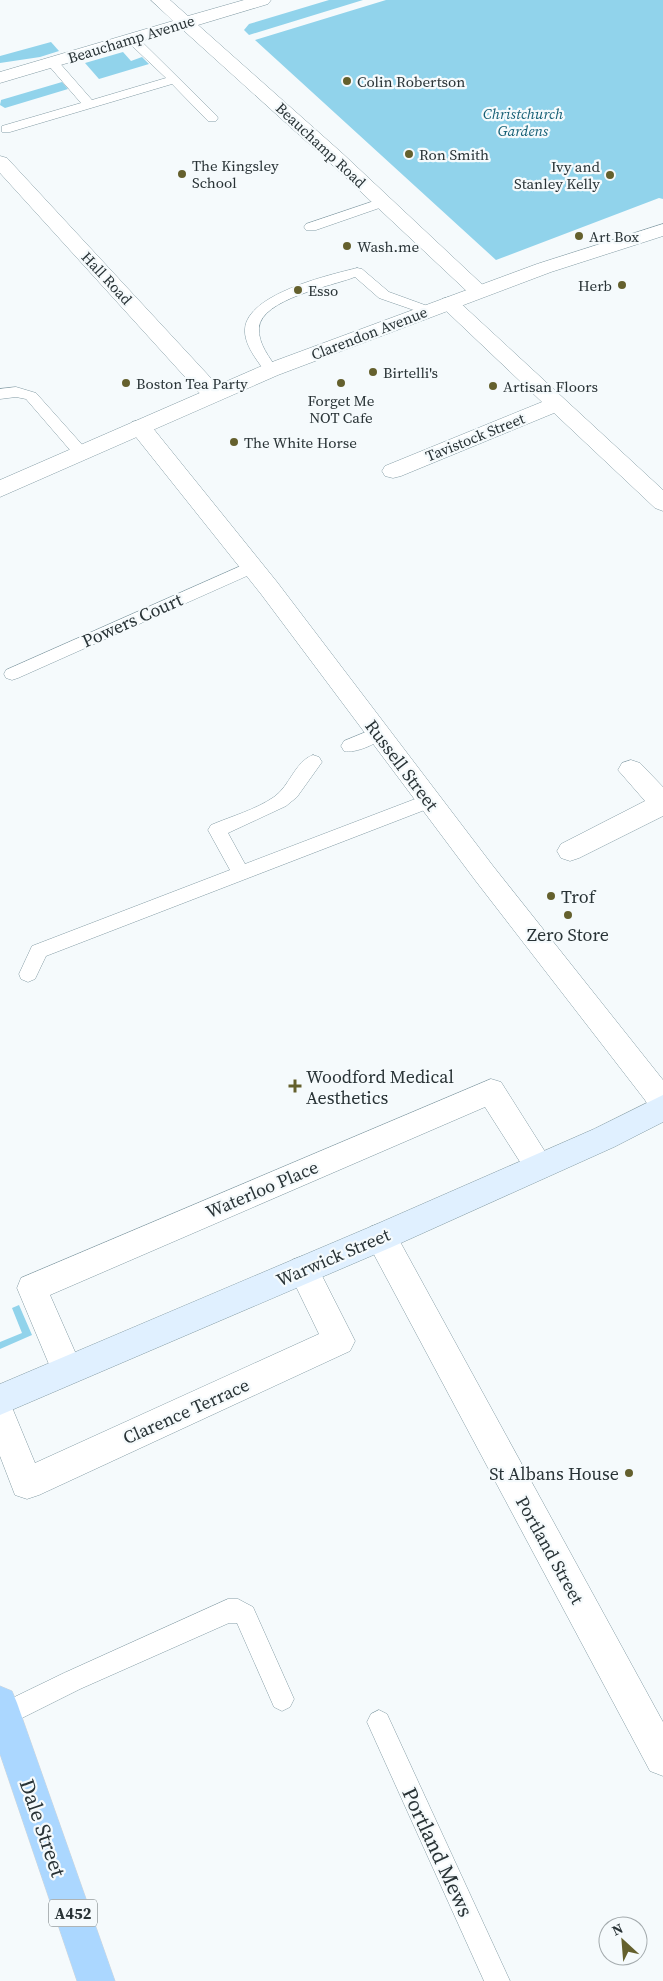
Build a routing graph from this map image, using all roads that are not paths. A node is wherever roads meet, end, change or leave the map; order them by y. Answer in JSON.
{"nodes":[{"id":1,"x":160,"y":0,"type":"edge"},
{"id":2,"x":262,"y":0,"type":"edge"},
{"id":3,"x":186,"y":23,"type":"junction"},
{"id":4,"x":132,"y":39,"type":"junction"},
{"id":5,"x":53,"y":63,"type":"junction"},
{"id":6,"x":0,"y":78,"type":"edge"},
{"id":7,"x":174,"y":79,"type":"junction"},
{"id":8,"x":90,"y":105,"type":"junction"},
{"id":9,"x":212,"y":118,"type":"dead end"},
{"id":10,"x":6,"y":130,"type":"dead end"},
{"id":11,"x":0,"y":162,"type":"edge"},
{"id":12,"x":383,"y":202,"type":"junction"},
{"id":13,"x":311,"y":227,"type":"dead end"},
{"id":14,"x":663,"y":230,"type":"edge"},
{"id":15,"x":480,"y":292,"type":"junction"},
{"id":16,"x":449,"y":303,"type":"junction"},
{"id":17,"x":428,"y":311,"type":"junction"},
{"id":18,"x":271,"y":370,"type":"junction"},
{"id":19,"x":0,"y":394,"type":"edge"},
{"id":20,"x":213,"y":394,"type":"junction"},
{"id":21,"x":557,"y":404,"type":"junction"},
{"id":22,"x":140,"y":427,"type":"junction"},
{"id":23,"x":80,"y":453,"type":"junction"},
{"id":24,"x":393,"y":471,"type":"dead end"},
{"id":25,"x":0,"y":489,"type":"edge"},
{"id":26,"x":663,"y":504,"type":"edge"},
{"id":27,"x":252,"y":567,"type":"junction"},
{"id":28,"x":12,"y":674,"type":"dead end"},
{"id":29,"x":378,"y":733,"type":"junction"},
{"id":30,"x":350,"y":746,"type":"dead end"},
{"id":31,"x":313,"y":762,"type":"dead end"},
{"id":32,"x":631,"y":770,"type":"dead end"},
{"id":33,"x":429,"y":801,"type":"junction"},
{"id":34,"x":663,"y":804,"type":"edge"},
{"id":35,"x":570,"y":851,"type":"dead end"},
{"id":36,"x":241,"y":874,"type":"junction"},
{"id":37,"x":28,"y":974,"type":"dead end"},
{"id":38,"x":663,"y":1107,"type":"edge"},
{"id":39,"x":539,"y":1168,"type":"junction"},
{"id":40,"x":381,"y":1237,"type":"junction"},
{"id":41,"x":303,"y":1270,"type":"junction"},
{"id":42,"x":67,"y":1370,"type":"junction"},
{"id":43,"x":0,"y":1400,"type":"edge"},
{"id":44,"x":0,"y":1416,"type":"edge"},
{"id":45,"x":282,"y":1699,"type":"dead end"},
{"id":46,"x":2,"y":1709,"type":"edge"},
{"id":47,"x":379,"y":1722,"type":"dead end"},
{"id":48,"x":663,"y":1758,"type":"edge"},
{"id":49,"x":96,"y":1981,"type":"edge"},
{"id":50,"x":497,"y":1981,"type":"edge"}],
"edges":[{"from":1,"to":3,"type":"street","name":"Beauchamp Road"},
{"from":2,"to":3,"type":"street","name":"Beauchamp Avenue"},
{"from":3,"to":4,"type":"street","name":"Beauchamp Avenue"},
{"from":3,"to":12,"type":"street","name":"Beauchamp Road"},
{"from":4,"to":5,"type":"street","name":"Beauchamp Avenue"},
{"from":4,"to":7,"type":"lane"},
{"from":5,"to":6,"type":"street","name":"Beauchamp Avenue"},
{"from":5,"to":8,"type":"lane"},
{"from":7,"to":8,"type":"lane"},
{"from":7,"to":9,"type":"lane"},
{"from":8,"to":10,"type":"lane"},
{"from":11,"to":20,"type":"street","name":"Hall Road"},
{"from":12,"to":13,"type":"lane"},
{"from":12,"to":15,"type":"street","name":"Beauchamp Road"},
{"from":14,"to":15,"type":"street","name":"Clarendon Avenue"},
{"from":15,"to":16,"type":"street","name":"Clarendon Avenue"},
{"from":16,"to":17,"type":"street","name":"Clarendon Avenue"},
{"from":16,"to":21,"type":"street"},
{"from":17,"to":18,"type":"street","name":"Clarendon Avenue"},
{"from":17,"to":18,"type":"lane"},
{"from":18,"to":20,"type":"street","name":"Clarendon Avenue"},
{"from":19,"to":23,"type":"lane"},
{"from":20,"to":22,"type":"street","name":"Clarendon Avenue"},
{"from":21,"to":24,"type":"street","name":"Tavistock Street"},
{"from":21,"to":26,"type":"street"},
{"from":22,"to":23,"type":"street","name":"Clarendon Avenue"},
{"from":22,"to":27,"type":"street","name":"Russell Street"},
{"from":23,"to":25,"type":"street","name":"Clarendon Avenue"},
{"from":27,"to":28,"type":"lane","name":"Powers Court"},
{"from":27,"to":29,"type":"street","name":"Russell Street"},
{"from":29,"to":30,"type":"lane"},
{"from":29,"to":33,"type":"street","name":"Russell Street"},
{"from":31,"to":36,"type":"lane"},
{"from":32,"to":34,"type":"street"},
{"from":33,"to":36,"type":"lane"},
{"from":33,"to":38,"type":"street","name":"Russell Street"},
{"from":34,"to":35,"type":"street"},
{"from":36,"to":37,"type":"lane"},
{"from":38,"to":39,"type":"main road","name":"Warwick Street"},
{"from":39,"to":40,"type":"main road","name":"Warwick Street"},
{"from":39,"to":42,"type":"street","name":"Waterloo Place"},
{"from":40,"to":41,"type":"main road","name":"Warwick Street"},
{"from":40,"to":48,"type":"street","name":"Portland Street"},
{"from":41,"to":42,"type":"main road","name":"Warwick Street"},
{"from":41,"to":44,"type":"street","name":"Clarence Terrace"},
{"from":42,"to":43,"type":"main road","name":"Warwick Street"},
{"from":45,"to":46,"type":"lane"},
{"from":46,"to":49,"type":"highway","name":"Dale Street","number":"A452"},
{"from":47,"to":50,"type":"lane","name":"Portland Mews"}]}
